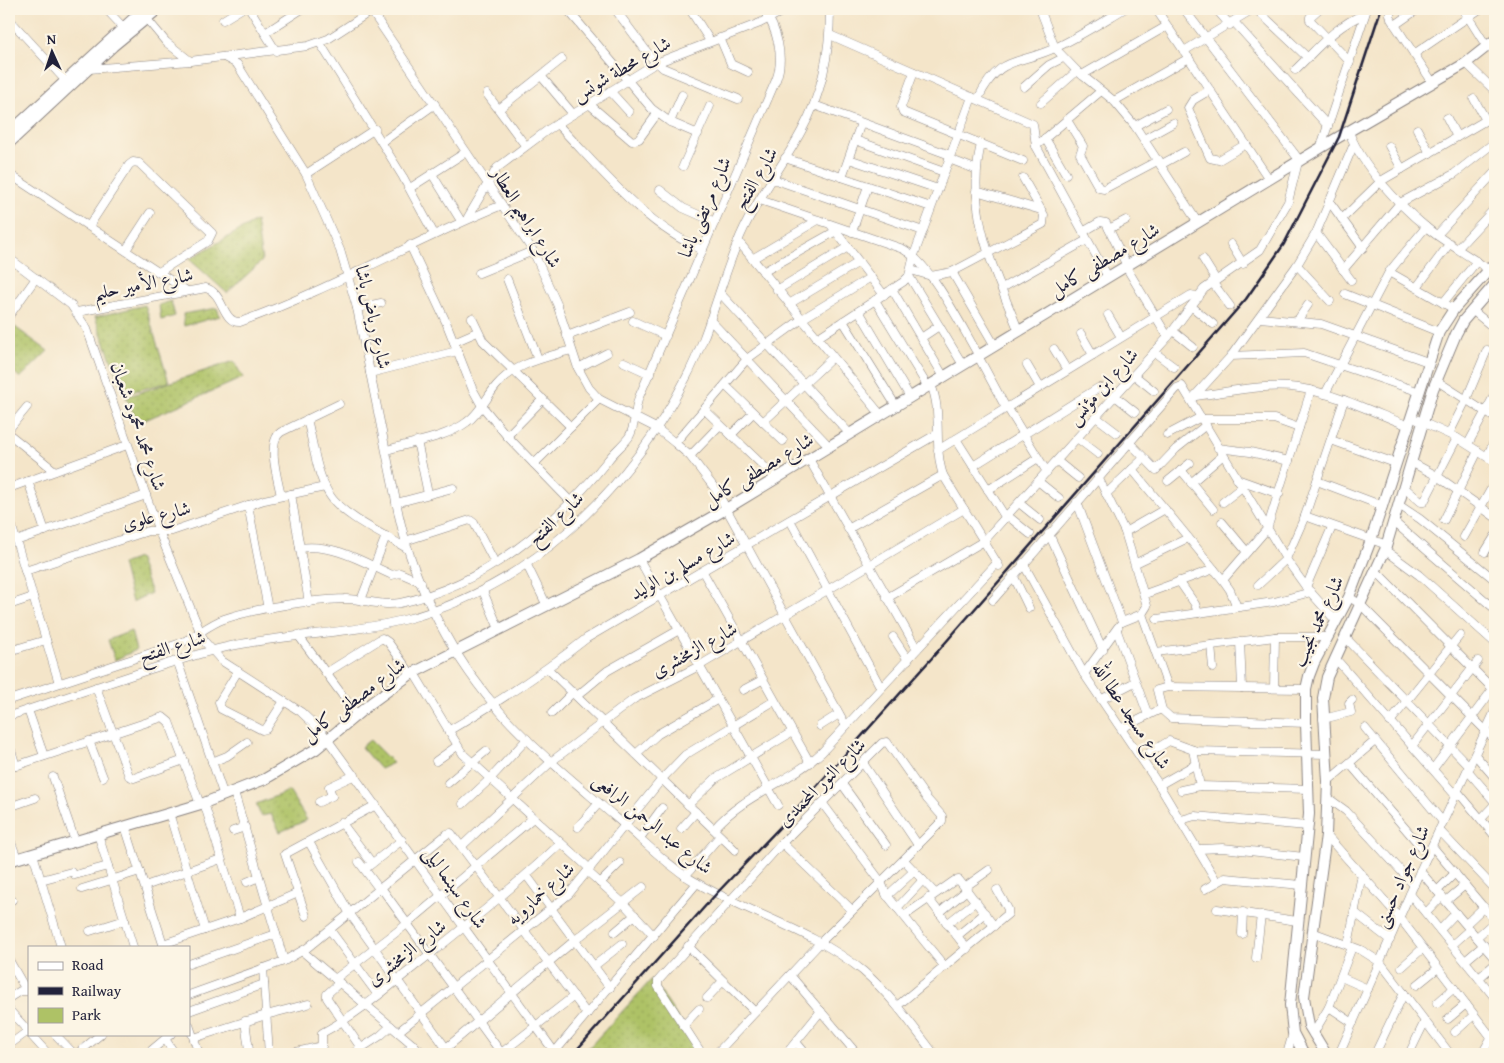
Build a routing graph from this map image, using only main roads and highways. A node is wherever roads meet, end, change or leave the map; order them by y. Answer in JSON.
{"nodes":[{"id":1,"x":158,"y":9,"type":"edge"},
{"id":2,"x":145,"y":13,"type":"edge"},
{"id":3,"x":1495,"y":40,"type":"edge"},
{"id":4,"x":11,"y":126,"type":"edge"},
{"id":5,"x":9,"y":143,"type":"edge"},
{"id":6,"x":1492,"y":267,"type":"edge"},
{"id":7,"x":1495,"y":284,"type":"edge"},
{"id":8,"x":13,"y":860,"type":"edge"},
{"id":9,"x":1301,"y":883,"type":"junction"},
{"id":10,"x":1320,"y":883,"type":"junction"},
{"id":11,"x":1312,"y":936,"type":"junction"},
{"id":12,"x":1295,"y":938,"type":"junction"},
{"id":13,"x":1304,"y":1054,"type":"edge"},
{"id":14,"x":1326,"y":1054,"type":"edge"}],
"edges":[{"from":1,"to":2,"type":"main road"},
{"from":2,"to":4,"type":"main road"},
{"from":2,"to":5,"type":"main road"},
{"from":3,"to":8,"type":"main road","name":"شارع مصطفى كامل"},
{"from":6,"to":9,"type":"main road","name":"شارع محمد نجيب"},
{"from":7,"to":10,"type":"main road","name":"شارع محمد نجيب"},
{"from":9,"to":10,"type":"main road"},
{"from":9,"to":12,"type":"main road","name":"شارع محمد نجيب"},
{"from":10,"to":11,"type":"main road","name":"شارع محمد نجيب"},
{"from":11,"to":12,"type":"main road"},
{"from":11,"to":14,"type":"main road","name":"شارع محمد نجيب"},
{"from":12,"to":13,"type":"main road","name":"شارع محمد نجيب"}]}
